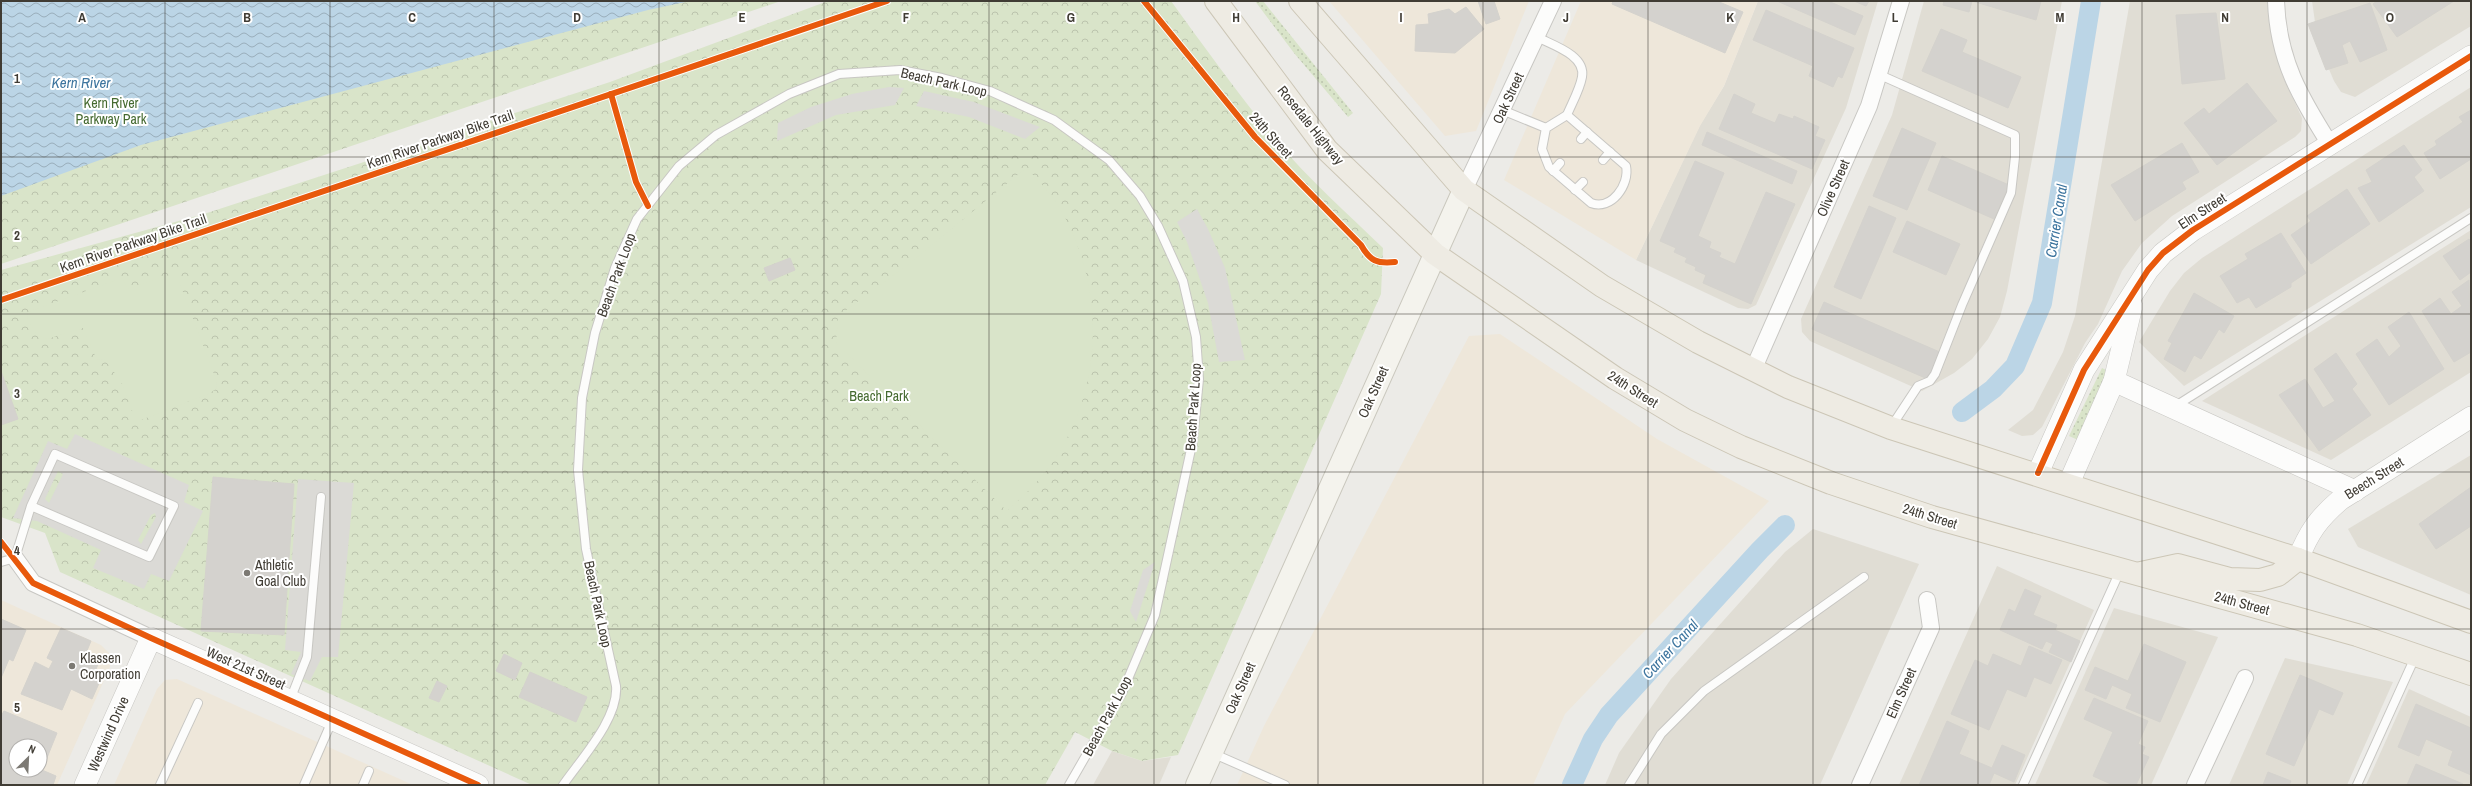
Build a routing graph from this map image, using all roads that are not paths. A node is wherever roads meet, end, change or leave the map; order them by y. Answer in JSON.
{"nodes":[{"id":1,"x":1216,"y":1,"type":"edge"},
{"id":2,"x":1300,"y":1,"type":"edge"},
{"id":3,"x":1554,"y":1,"type":"edge"},
{"id":4,"x":1901,"y":1,"type":"edge"},
{"id":5,"x":2276,"y":1,"type":"edge"},
{"id":6,"x":1537,"y":37,"type":"junction"},
{"id":7,"x":2471,"y":56,"type":"edge"},
{"id":8,"x":1880,"y":75,"type":"junction"},
{"id":9,"x":1502,"y":110,"type":"junction"},
{"id":10,"x":1567,"y":115,"type":"junction"},
{"id":11,"x":1546,"y":128,"type":"junction"},
{"id":12,"x":1588,"y":132,"type":"junction"},
{"id":13,"x":1581,"y":140,"type":"dead end"},
{"id":14,"x":2331,"y":146,"type":"junction"},
{"id":15,"x":1610,"y":152,"type":"junction"},
{"id":16,"x":1603,"y":160,"type":"dead end"},
{"id":17,"x":1560,"y":163,"type":"dead end"},
{"id":18,"x":1553,"y":171,"type":"junction"},
{"id":19,"x":1583,"y":182,"type":"dead end"},
{"id":20,"x":1464,"y":190,"type":"junction"},
{"id":21,"x":1575,"y":190,"type":"junction"},
{"id":22,"x":2471,"y":218,"type":"edge"},
{"id":23,"x":1435,"y":254,"type":"junction"},
{"id":24,"x":2136,"y":290,"type":"junction"},
{"id":25,"x":1753,"y":370,"type":"junction"},
{"id":26,"x":2114,"y":381,"type":"junction"},
{"id":27,"x":2174,"y":408,"type":"junction"},
{"id":28,"x":2471,"y":417,"type":"edge"},
{"id":29,"x":1891,"y":428,"type":"junction"},
{"id":30,"x":2038,"y":473,"type":"junction"},
{"id":31,"x":2069,"y":483,"type":"junction"},
{"id":32,"x":2355,"y":490,"type":"junction"},
{"id":33,"x":321,"y":497,"type":"dead end"},
{"id":34,"x":31,"y":506,"type":"junction"},
{"id":35,"x":2298,"y":559,"type":"junction"},
{"id":36,"x":8,"y":560,"type":"edge"},
{"id":37,"x":2128,"y":572,"type":"junction"},
{"id":38,"x":1864,"y":577,"type":"dead end"},
{"id":39,"x":1926,"y":600,"type":"dead end"},
{"id":40,"x":2471,"y":622,"type":"edge"},
{"id":41,"x":151,"y":638,"type":"junction"},
{"id":42,"x":2416,"y":654,"type":"junction"},
{"id":43,"x":2471,"y":674,"type":"edge"},
{"id":44,"x":2245,"y":678,"type":"dead end"},
{"id":45,"x":290,"y":701,"type":"junction"},
{"id":46,"x":198,"y":703,"type":"dead end"},
{"id":47,"x":332,"y":720,"type":"junction"},
{"id":48,"x":1211,"y":752,"type":"junction"},
{"id":49,"x":369,"y":771,"type":"dead end"},
{"id":50,"x":85,"y":785,"type":"edge"},
{"id":51,"x":160,"y":785,"type":"edge"},
{"id":52,"x":304,"y":785,"type":"edge"},
{"id":53,"x":362,"y":785,"type":"edge"},
{"id":54,"x":478,"y":785,"type":"edge"},
{"id":55,"x":563,"y":785,"type":"edge"},
{"id":56,"x":1069,"y":785,"type":"edge"},
{"id":57,"x":1197,"y":785,"type":"edge"},
{"id":58,"x":1285,"y":785,"type":"edge"},
{"id":59,"x":1629,"y":785,"type":"edge"},
{"id":60,"x":1860,"y":785,"type":"edge"},
{"id":61,"x":2024,"y":785,"type":"edge"},
{"id":62,"x":2195,"y":785,"type":"edge"},
{"id":63,"x":2357,"y":785,"type":"edge"}],
"edges":[{"from":1,"to":23,"type":"main road","name":"Rosedale Highway"},
{"from":2,"to":20,"type":"main road"},
{"from":3,"to":6,"type":"street","name":"Oak Street"},
{"from":4,"to":8,"type":"street","name":"Olive Street"},
{"from":5,"to":14,"type":"street"},
{"from":6,"to":9,"type":"street","name":"Oak Street"},
{"from":6,"to":10,"type":"lane"},
{"from":7,"to":14,"type":"street","name":"Elm Street"},
{"from":8,"to":25,"type":"street","name":"Olive Street"},
{"from":8,"to":29,"type":"lane"},
{"from":9,"to":11,"type":"lane"},
{"from":9,"to":20,"type":"street","name":"Oak Street"},
{"from":10,"to":11,"type":"lane"},
{"from":10,"to":12,"type":"lane"},
{"from":11,"to":18,"type":"lane"},
{"from":12,"to":13,"type":"lane"},
{"from":12,"to":15,"type":"lane"},
{"from":14,"to":24,"type":"street","name":"Elm Street"},
{"from":15,"to":16,"type":"lane"},
{"from":15,"to":21,"type":"lane"},
{"from":17,"to":18,"type":"lane"},
{"from":18,"to":21,"type":"lane"},
{"from":19,"to":21,"type":"lane"},
{"from":20,"to":23,"type":"main road","name":"Oak Street"},
{"from":20,"to":25,"type":"main road"},
{"from":22,"to":27,"type":"lane"},
{"from":23,"to":37,"type":"main road","name":"24th Street"},
{"from":23,"to":48,"type":"main road","name":"Oak Street"},
{"from":24,"to":26,"type":"street","name":"Elm Street"},
{"from":24,"to":30,"type":"street","name":"Elm Street"},
{"from":25,"to":29,"type":"main road"},
{"from":26,"to":27,"type":"street"},
{"from":26,"to":31,"type":"street","name":"Elm Street"},
{"from":27,"to":32,"type":"street"},
{"from":28,"to":32,"type":"street","name":"Beech Street"},
{"from":29,"to":30,"type":"main road"},
{"from":30,"to":31,"type":"main road"},
{"from":31,"to":35,"type":"main road"},
{"from":32,"to":35,"type":"street","name":"Beech Street"},
{"from":33,"to":45,"type":"lane"},
{"from":34,"to":34,"type":"lane"},
{"from":34,"to":36,"type":"lane"},
{"from":35,"to":37,"type":"main road"},
{"from":35,"to":40,"type":"main road"},
{"from":36,"to":41,"type":"street","name":"West 21st Street"},
{"from":37,"to":42,"type":"main road","name":"24th Street"},
{"from":37,"to":61,"type":"lane"},
{"from":38,"to":59,"type":"lane"},
{"from":39,"to":60,"type":"street","name":"Elm Street"},
{"from":41,"to":45,"type":"street","name":"West 21st Street"},
{"from":41,"to":50,"type":"street","name":"Westwind Drive"},
{"from":42,"to":43,"type":"main road","name":"24th Street"},
{"from":42,"to":63,"type":"lane"},
{"from":44,"to":62,"type":"street"},
{"from":45,"to":47,"type":"street","name":"West 21st Street"},
{"from":46,"to":51,"type":"lane"},
{"from":47,"to":52,"type":"lane"},
{"from":47,"to":54,"type":"street","name":"West 21st Street"},
{"from":48,"to":57,"type":"main road","name":"Oak Street"},
{"from":48,"to":58,"type":"lane"},
{"from":49,"to":53,"type":"lane"},
{"from":55,"to":56,"type":"lane","name":"Beach Park Loop"}]}
